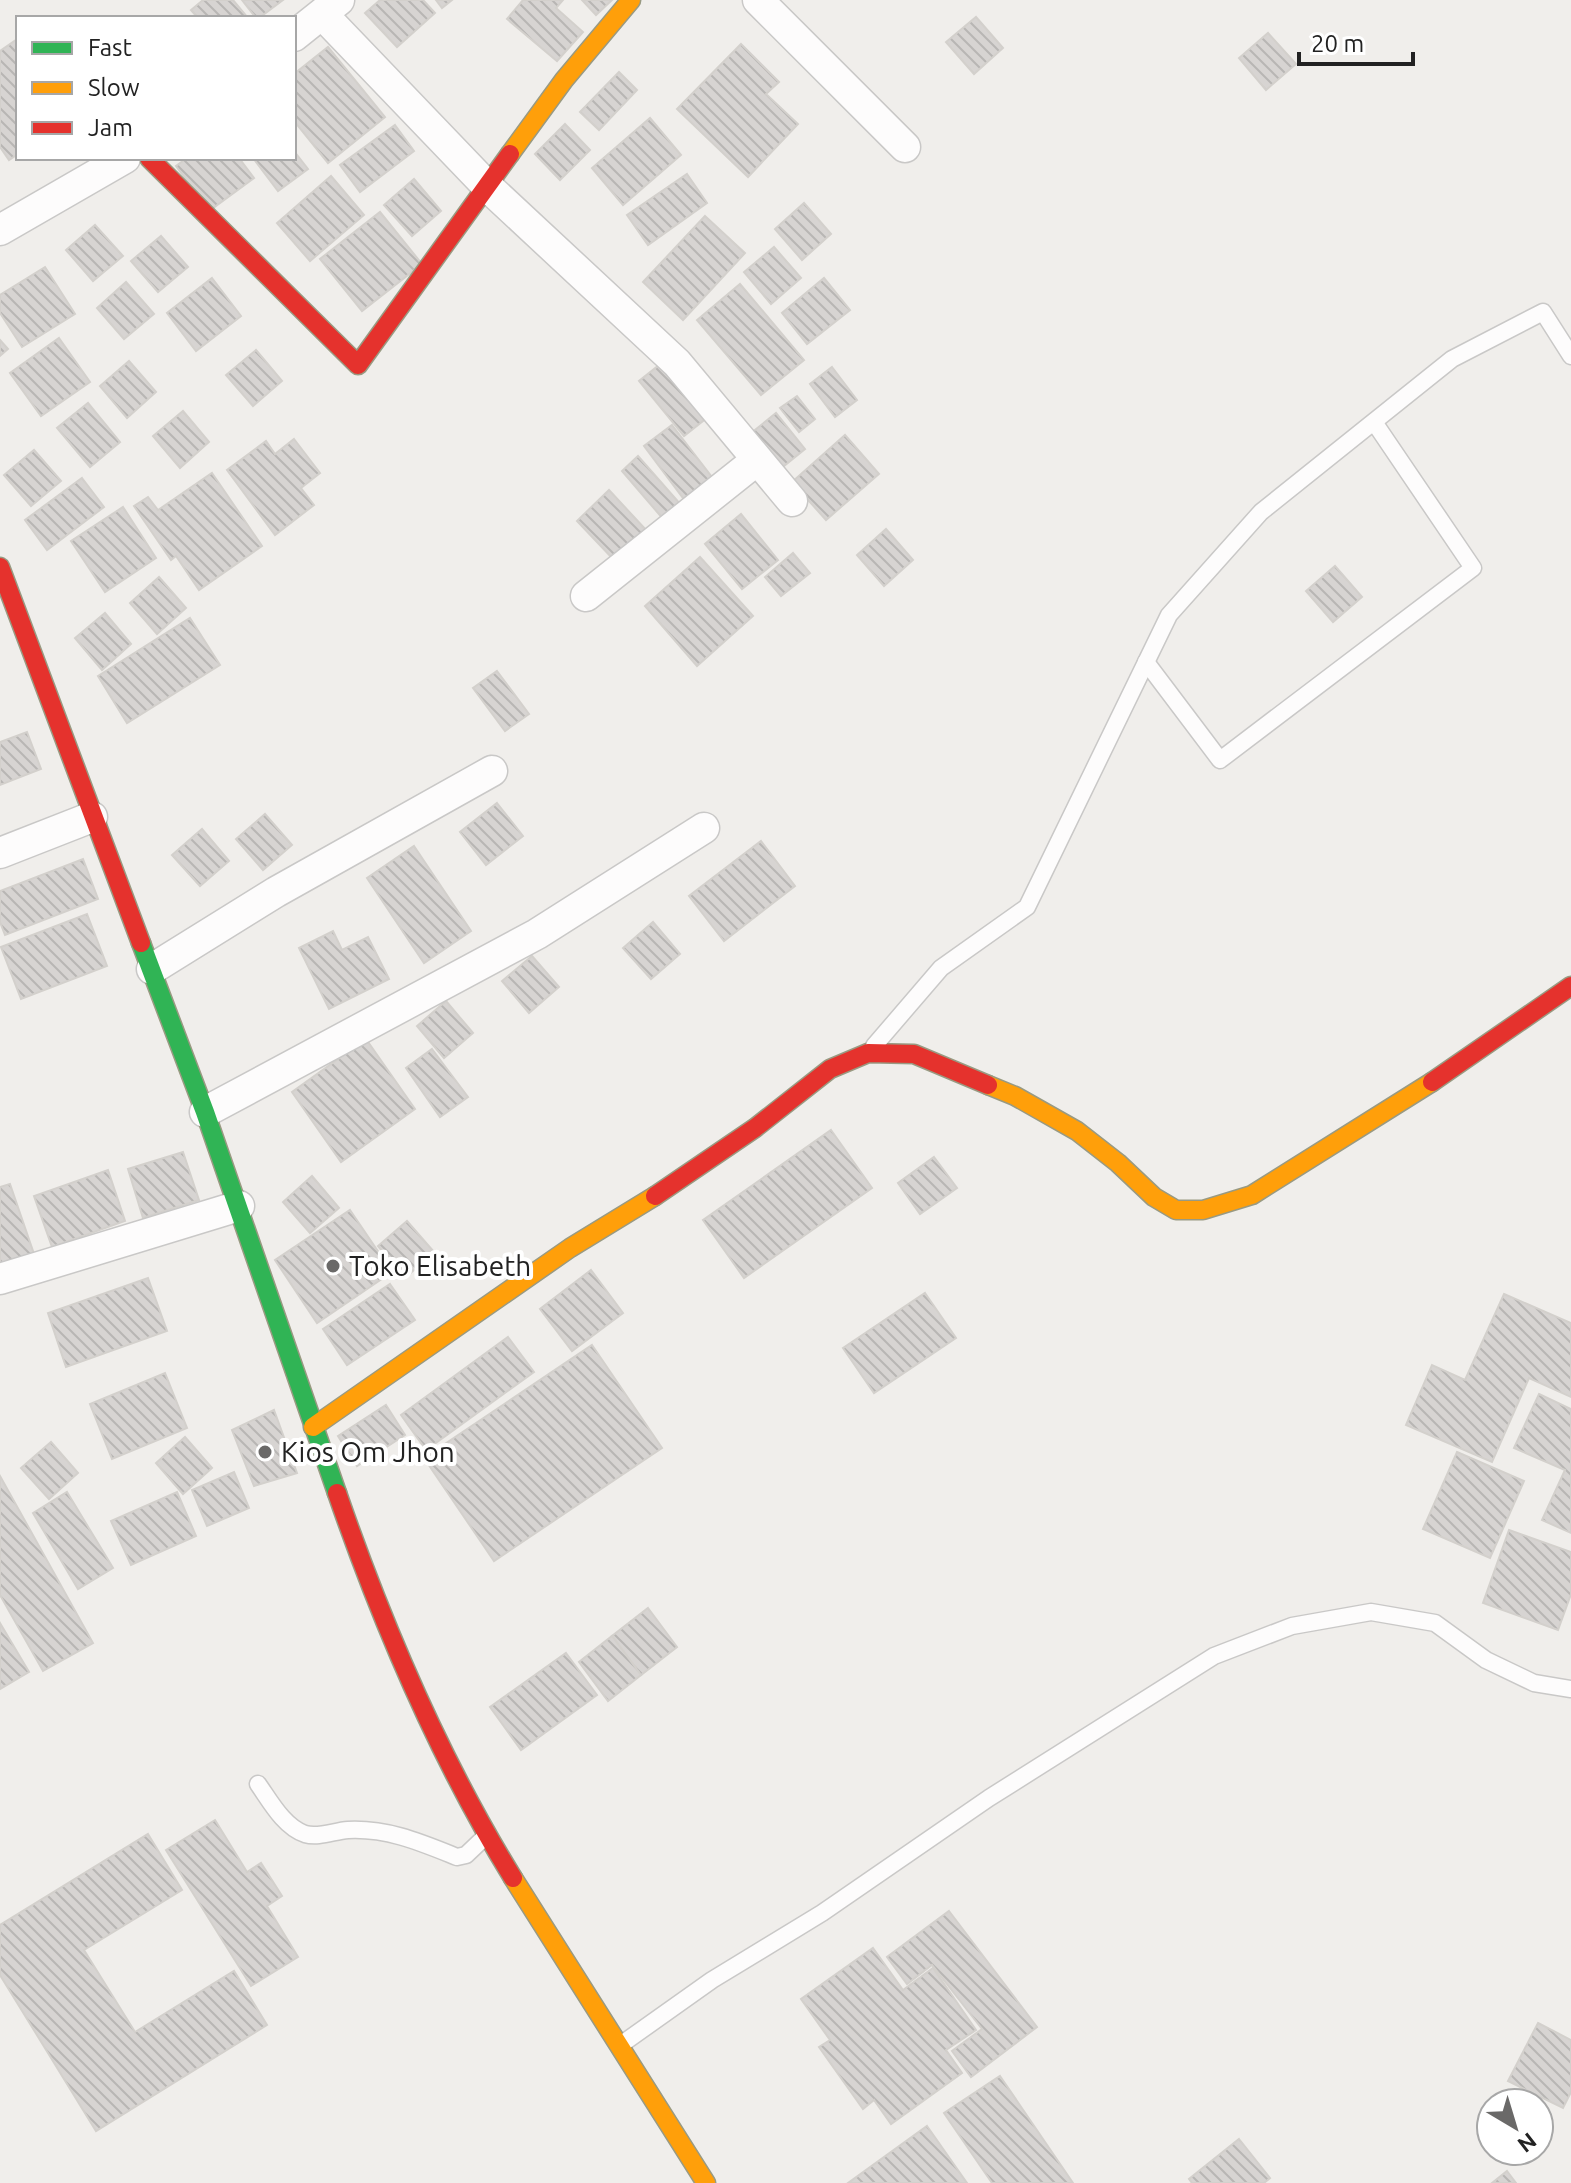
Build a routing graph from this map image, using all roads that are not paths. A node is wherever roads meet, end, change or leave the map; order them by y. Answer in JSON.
{"nodes":[{"id":1,"x":631,"y":0,"type":"edge"},
{"id":2,"x":758,"y":0,"type":"edge"},
{"id":3,"x":331,"y":8,"type":"edge"},
{"id":4,"x":296,"y":34,"type":"edge"},
{"id":5,"x":905,"y":147,"type":"dead end"},
{"id":6,"x":122,"y":160,"type":"edge"},
{"id":7,"x":151,"y":160,"type":"edge"},
{"id":8,"x":488,"y":187,"type":"junction"},
{"id":9,"x":0,"y":230,"type":"edge"},
{"id":10,"x":1571,"y":356,"type":"edge"},
{"id":11,"x":1374,"y":422,"type":"junction"},
{"id":12,"x":757,"y":460,"type":"junction"},
{"id":13,"x":792,"y":501,"type":"dead end"},
{"id":14,"x":0,"y":568,"type":"edge"},
{"id":15,"x":586,"y":596,"type":"dead end"},
{"id":16,"x":1146,"y":662,"type":"junction"},
{"id":17,"x":492,"y":771,"type":"dead end"},
{"id":18,"x":92,"y":817,"type":"junction"},
{"id":19,"x":704,"y":828,"type":"dead end"},
{"id":20,"x":0,"y":853,"type":"edge"},
{"id":21,"x":152,"y":969,"type":"junction"},
{"id":22,"x":1571,"y":986,"type":"edge"},
{"id":23,"x":868,"y":1053,"type":"junction"},
{"id":24,"x":205,"y":1112,"type":"junction"},
{"id":25,"x":239,"y":1206,"type":"junction"},
{"id":26,"x":0,"y":1279,"type":"edge"},
{"id":27,"x":313,"y":1427,"type":"junction"},
{"id":28,"x":1571,"y":1689,"type":"edge"},
{"id":29,"x":258,"y":1784,"type":"dead end"},
{"id":30,"x":487,"y":1835,"type":"junction"},
{"id":31,"x":618,"y":2047,"type":"junction"},
{"id":32,"x":706,"y":2183,"type":"edge"}],
"edges":[{"from":1,"to":8,"type":"street"},
{"from":2,"to":5,"type":"street"},
{"from":3,"to":4,"type":"street"},
{"from":3,"to":8,"type":"street"},
{"from":6,"to":9,"type":"street"},
{"from":7,"to":8,"type":"street"},
{"from":8,"to":12,"type":"street"},
{"from":10,"to":11,"type":"lane"},
{"from":11,"to":16,"type":"lane"},
{"from":11,"to":16,"type":"lane"},
{"from":12,"to":13,"type":"street"},
{"from":12,"to":15,"type":"street"},
{"from":14,"to":18,"type":"street"},
{"from":16,"to":23,"type":"lane"},
{"from":17,"to":21,"type":"street"},
{"from":18,"to":20,"type":"street"},
{"from":18,"to":21,"type":"street"},
{"from":19,"to":24,"type":"street"},
{"from":21,"to":24,"type":"street"},
{"from":22,"to":23,"type":"street"},
{"from":23,"to":27,"type":"street"},
{"from":24,"to":25,"type":"street"},
{"from":25,"to":26,"type":"street"},
{"from":25,"to":27,"type":"street"},
{"from":27,"to":30,"type":"street"},
{"from":28,"to":31,"type":"lane"},
{"from":29,"to":30,"type":"lane"},
{"from":30,"to":31,"type":"street"},
{"from":31,"to":32,"type":"street"}]}
